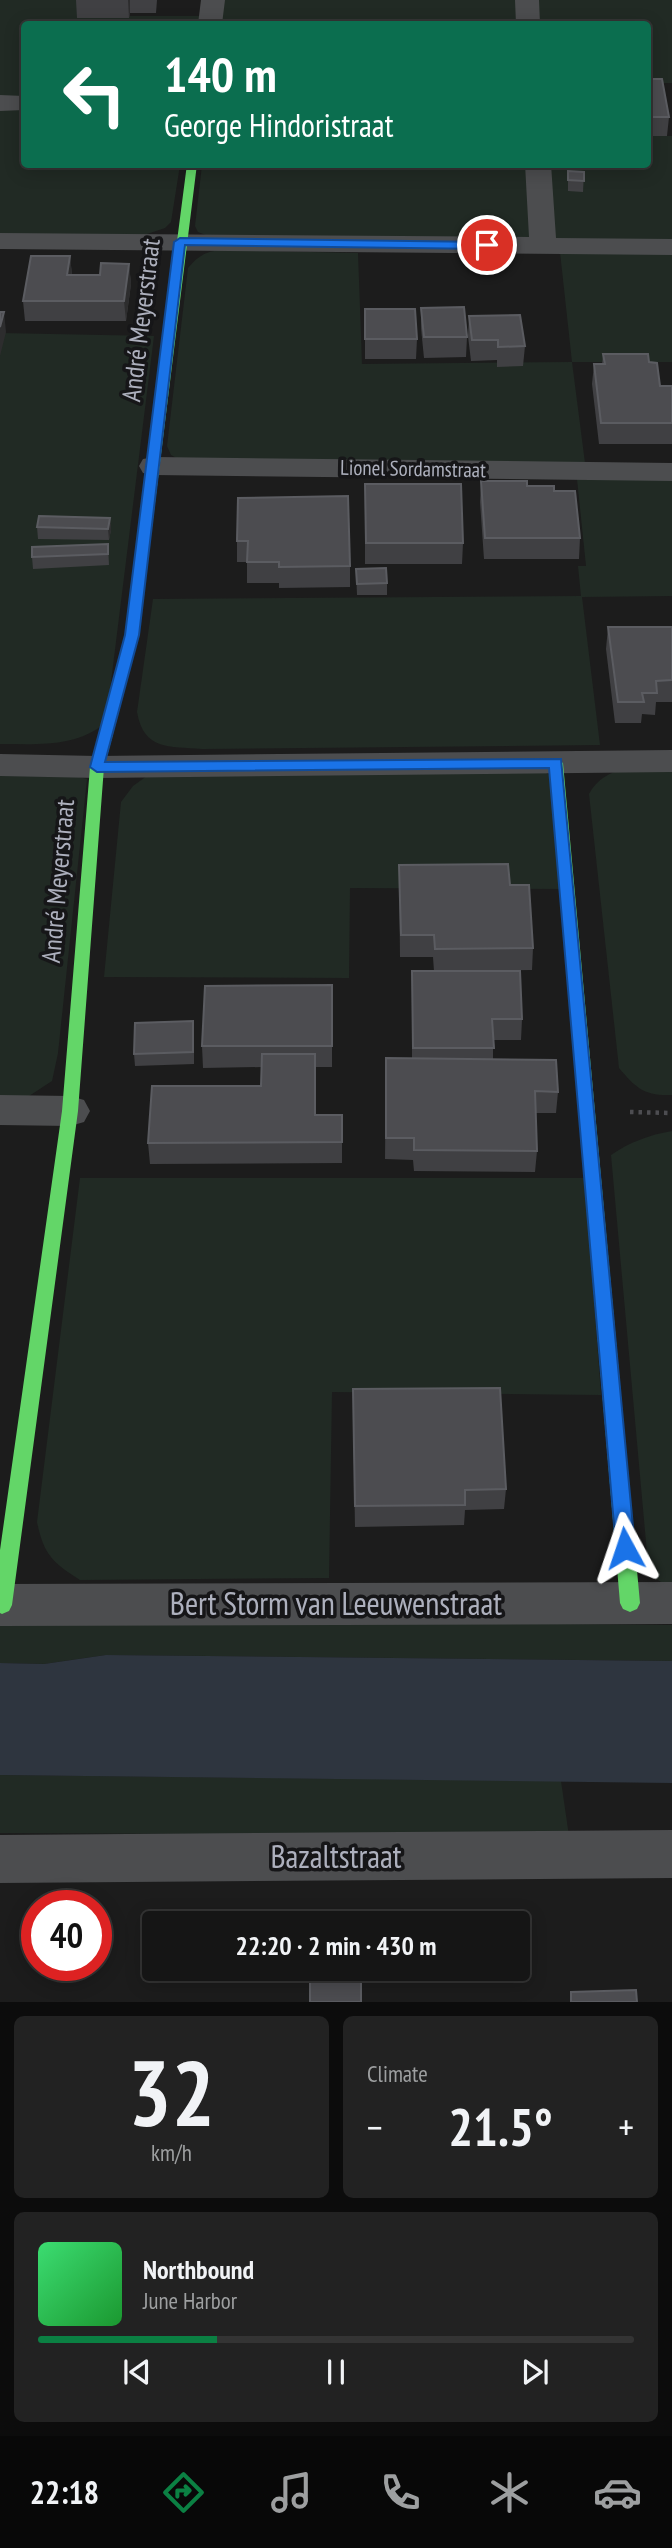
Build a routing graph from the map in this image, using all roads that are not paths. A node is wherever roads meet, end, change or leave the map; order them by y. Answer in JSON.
{"nodes":[{"id":1,"x":213,"y":0,"type":"edge"},
{"id":2,"x":527,"y":0,"type":"edge"},
{"id":3,"x":210,"y":21,"type":"edge"},
{"id":4,"x":528,"y":21,"type":"edge"},
{"id":5,"x":0,"y":103,"type":"edge"},
{"id":6,"x":21,"y":103,"type":"edge"},
{"id":7,"x":191,"y":168,"type":"edge"},
{"id":8,"x":537,"y":168,"type":"edge"},
{"id":9,"x":0,"y":241,"type":"edge"},
{"id":10,"x":180,"y":242,"type":"junction"},
{"id":11,"x":543,"y":246,"type":"junction"},
{"id":12,"x":672,"y":247,"type":"edge"},
{"id":13,"x":154,"y":466,"type":"junction"},
{"id":14,"x":672,"y":472,"type":"edge"},
{"id":15,"x":672,"y":761,"type":"edge"},
{"id":16,"x":556,"y":763,"type":"junction"},
{"id":17,"x":0,"y":765,"type":"edge"},
{"id":18,"x":97,"y":767,"type":"junction"},
{"id":19,"x":0,"y":1110,"type":"edge"},
{"id":20,"x":70,"y":1111,"type":"junction"},
{"id":21,"x":651,"y":1603,"type":"edge"},
{"id":22,"x":1,"y":1605,"type":"edge"},
{"id":23,"x":672,"y":1854,"type":"edge"},
{"id":24,"x":0,"y":1859,"type":"edge"}],
"edges":[{"from":1,"to":3,"type":"street"},
{"from":2,"to":4,"type":"street"},
{"from":5,"to":6,"type":"street"},
{"from":7,"to":10,"type":"street","name":"André Meyerstraat"},
{"from":8,"to":11,"type":"street"},
{"from":9,"to":10,"type":"street"},
{"from":10,"to":11,"type":"street"},
{"from":10,"to":13,"type":"street","name":"André Meyerstraat"},
{"from":11,"to":12,"type":"street"},
{"from":13,"to":14,"type":"street","name":"Lionel Sordamstraat"},
{"from":13,"to":18,"type":"street","name":"André Meyerstraat"},
{"from":15,"to":16,"type":"street"},
{"from":16,"to":18,"type":"street"},
{"from":16,"to":21,"type":"street"},
{"from":17,"to":18,"type":"street"},
{"from":18,"to":20,"type":"street","name":"André Meyerstraat"},
{"from":19,"to":20,"type":"street"},
{"from":20,"to":22,"type":"street","name":"André Meyerstraat"},
{"from":21,"to":22,"type":"street","name":"Bert Storm van Leeuwenstraat"},
{"from":23,"to":24,"type":"street","name":"Bazaltstraat"}]}
